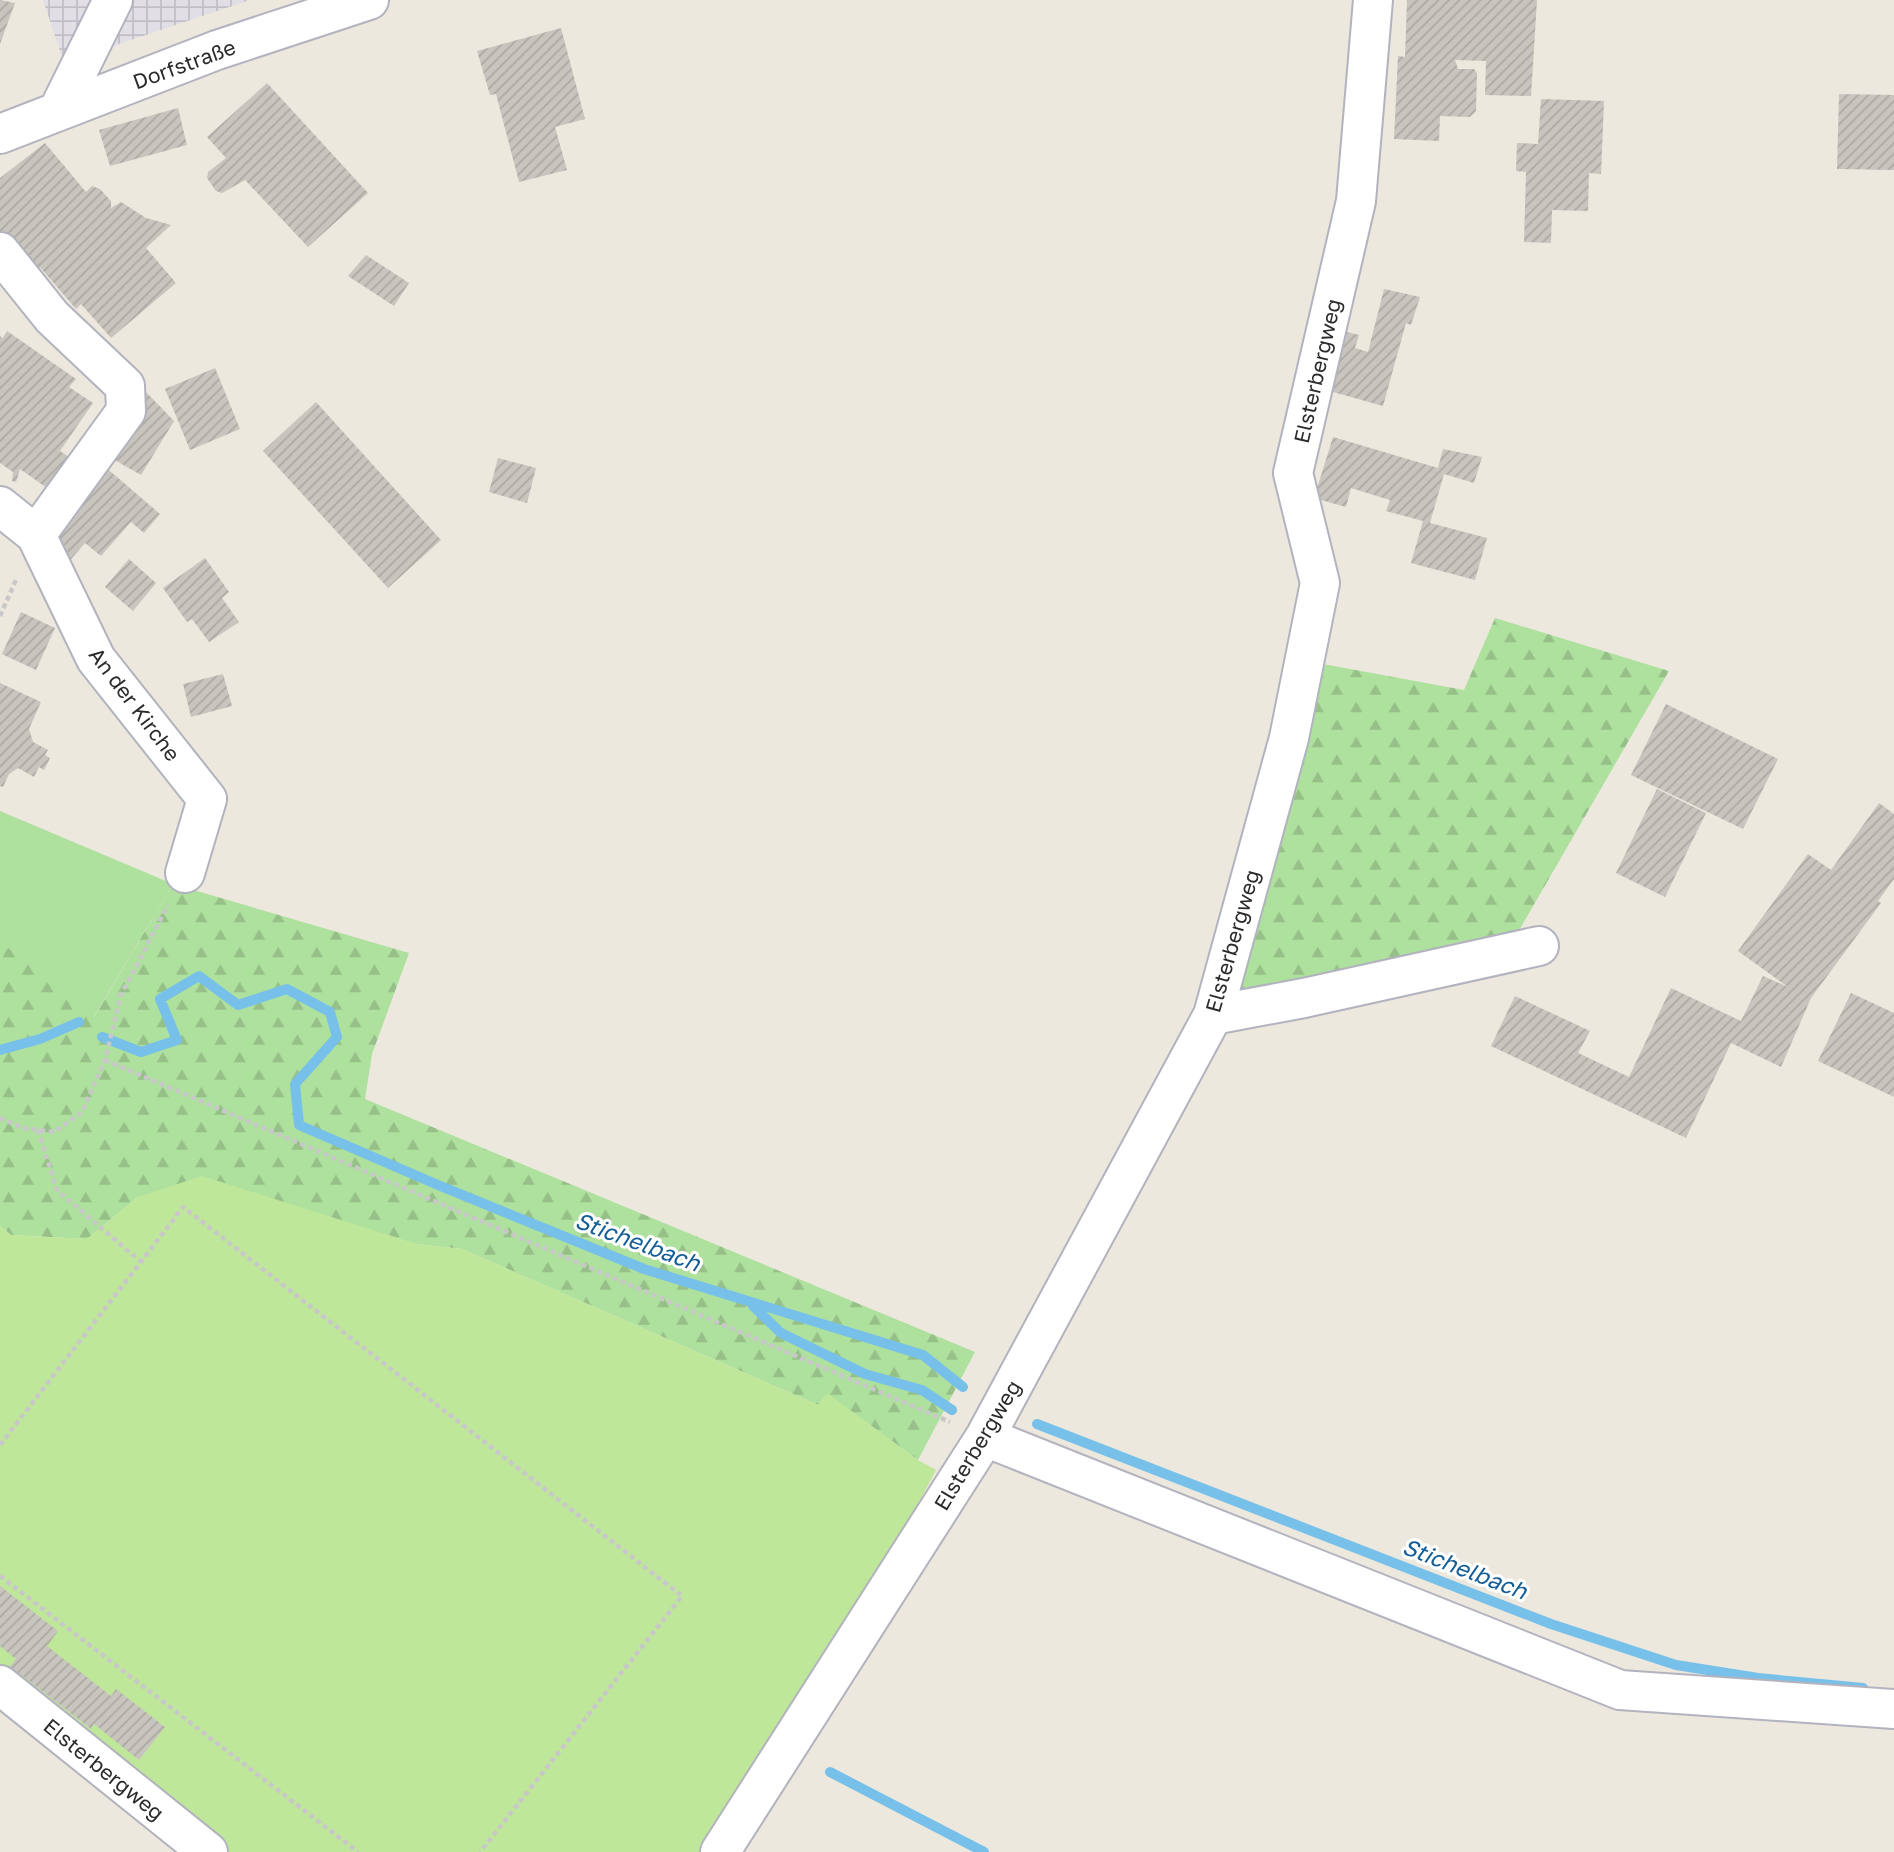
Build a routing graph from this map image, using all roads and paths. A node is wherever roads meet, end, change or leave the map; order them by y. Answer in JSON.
{"nodes":[{"id":1,"x":113,"y":0,"type":"edge"},
{"id":2,"x":369,"y":0,"type":"edge"},
{"id":3,"x":1373,"y":0,"type":"edge"},
{"id":4,"x":58,"y":111,"type":"junction"},
{"id":5,"x":0,"y":134,"type":"edge"},
{"id":6,"x":0,"y":252,"type":"edge"},
{"id":7,"x":0,"y":506,"type":"edge"},
{"id":8,"x":36,"y":535,"type":"junction"},
{"id":9,"x":185,"y":873,"type":"joint"},
{"id":10,"x":1539,"y":946,"type":"dead end"},
{"id":11,"x":1213,"y":1015,"type":"junction"},
{"id":12,"x":105,"y":1060,"type":"junction"},
{"id":13,"x":0,"y":1118,"type":"edge"},
{"id":14,"x":38,"y":1130,"type":"junction"},
{"id":15,"x":141,"y":1262,"type":"junction"},
{"id":16,"x":985,"y":1437,"type":"junction"},
{"id":17,"x":0,"y":1445,"type":"edge"},
{"id":18,"x":0,"y":1576,"type":"edge"},
{"id":19,"x":0,"y":1685,"type":"edge"},
{"id":20,"x":1894,"y":1709,"type":"edge"},
{"id":21,"x":208,"y":1852,"type":"edge"},
{"id":22,"x":358,"y":1852,"type":"edge"},
{"id":23,"x":480,"y":1852,"type":"edge"},
{"id":24,"x":720,"y":1852,"type":"edge"}],
"edges":[{"from":1,"to":4,"type":"street"},
{"from":2,"to":4,"type":"street","name":"Dorfstraße"},
{"from":3,"to":11,"type":"street","name":"Elsterbergweg"},
{"from":4,"to":5,"type":"street","name":"Dorfstraße"},
{"from":6,"to":8,"type":"street"},
{"from":7,"to":8,"type":"street","name":"An der Kirche"},
{"from":8,"to":9,"type":"street","name":"An der Kirche"},
{"from":9,"to":12,"type":"path"},
{"from":10,"to":11,"type":"street"},
{"from":11,"to":16,"type":"street","name":"Elsterbergweg"},
{"from":12,"to":14,"type":"path"},
{"from":12,"to":16,"type":"path"},
{"from":13,"to":14,"type":"path"},
{"from":14,"to":15,"type":"path"},
{"from":15,"to":17,"type":"path"},
{"from":15,"to":23,"type":"path"},
{"from":16,"to":20,"type":"street"},
{"from":16,"to":24,"type":"street","name":"Elsterbergweg"},
{"from":18,"to":22,"type":"path"},
{"from":19,"to":21,"type":"street","name":"Elsterbergweg"}]}
